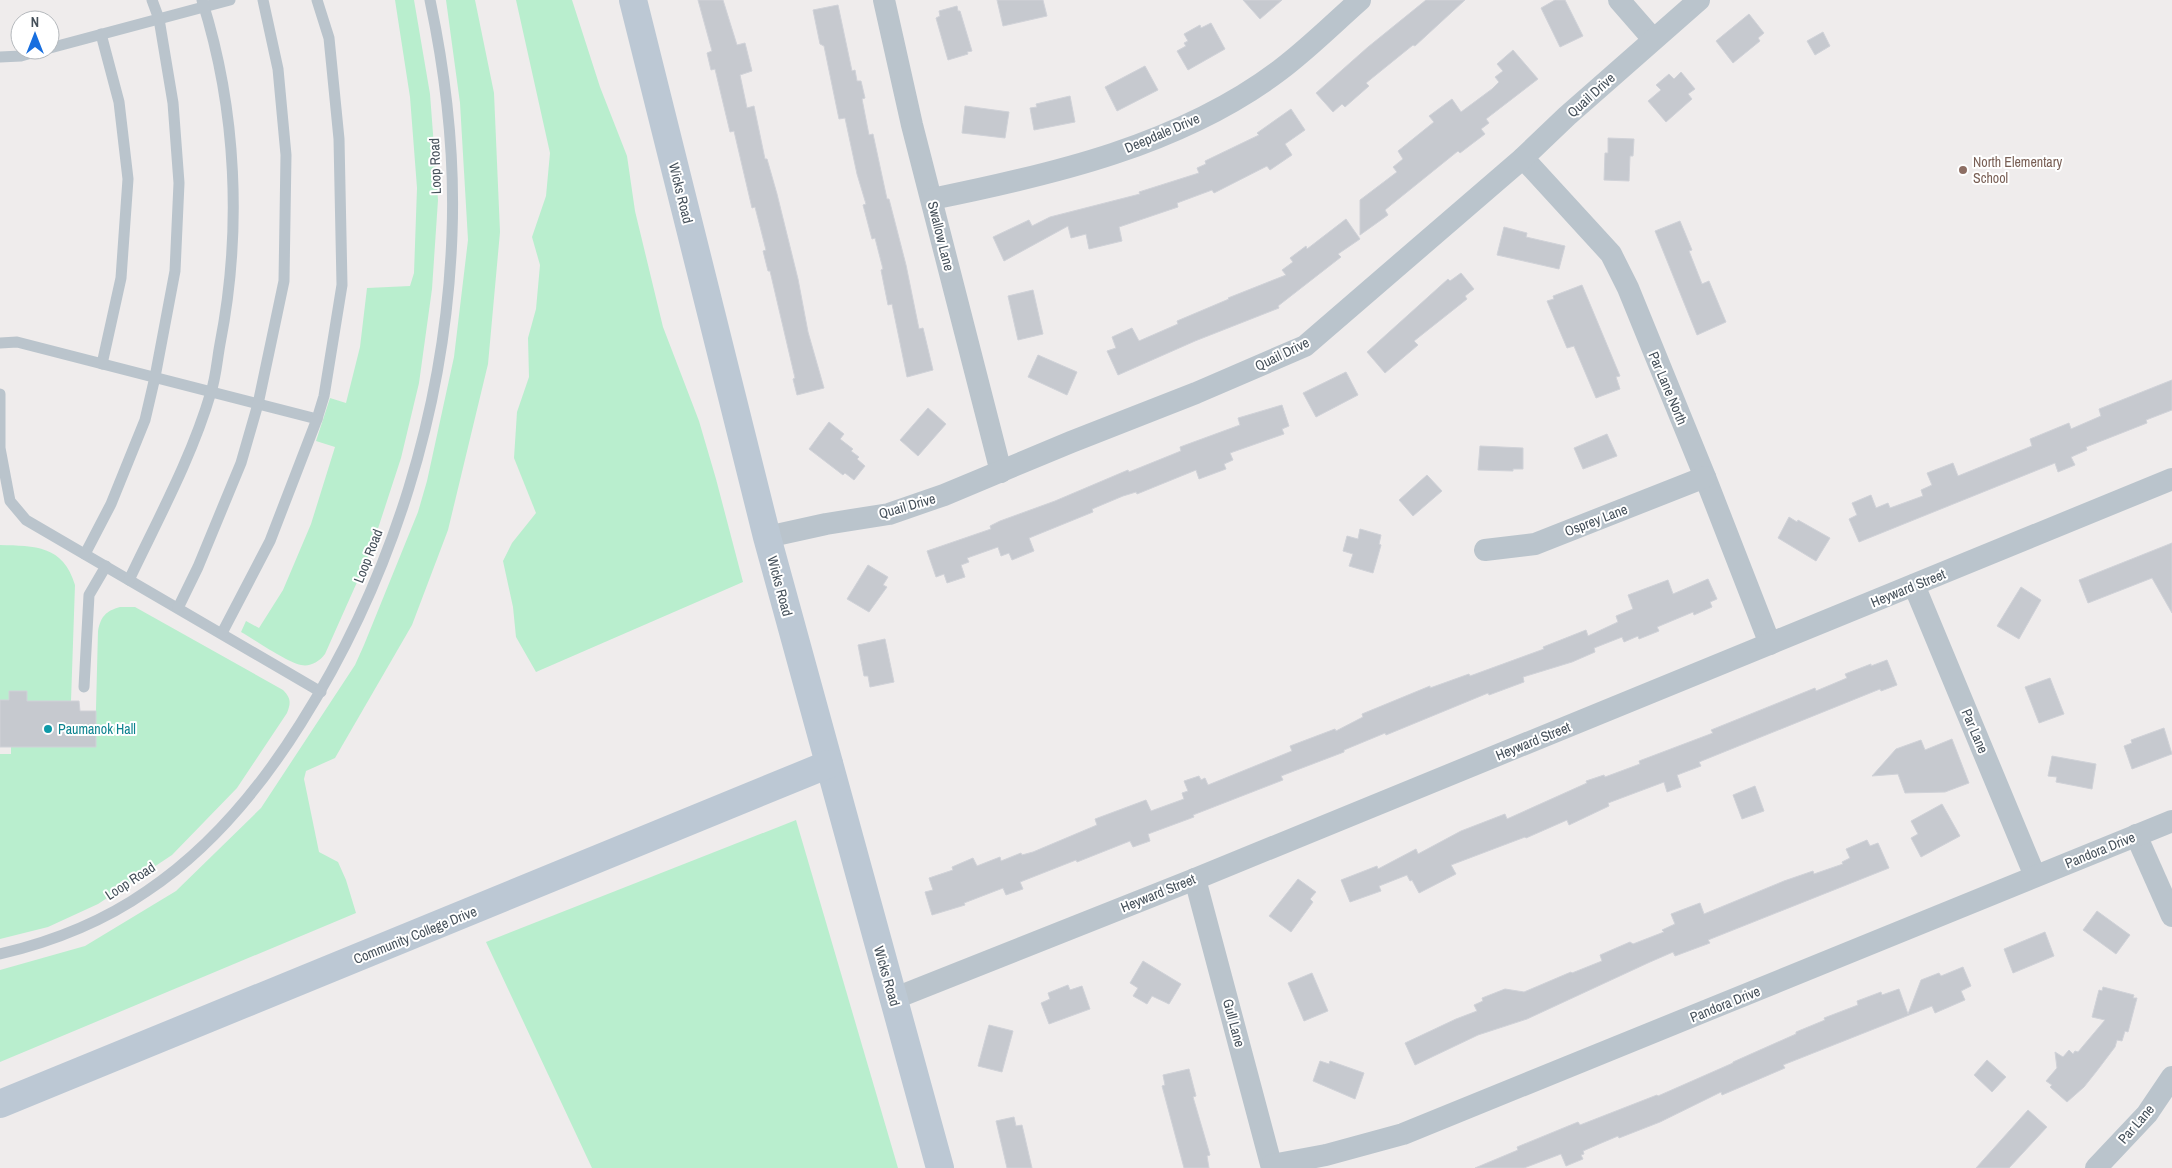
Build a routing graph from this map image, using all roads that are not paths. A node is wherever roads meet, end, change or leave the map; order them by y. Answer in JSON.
{"nodes":[{"id":1,"x":152,"y":0,"type":"edge"},
{"id":2,"x":230,"y":0,"type":"edge"},
{"id":3,"x":263,"y":0,"type":"edge"},
{"id":4,"x":317,"y":0,"type":"edge"},
{"id":5,"x":430,"y":0,"type":"edge"},
{"id":6,"x":633,"y":0,"type":"edge"},
{"id":7,"x":884,"y":0,"type":"edge"},
{"id":8,"x":1360,"y":0,"type":"edge"},
{"id":9,"x":1619,"y":0,"type":"edge"},
{"id":10,"x":1699,"y":0,"type":"edge"},
{"id":11,"x":204,"y":3,"type":"edge"},
{"id":12,"x":159,"y":19,"type":"junction"},
{"id":13,"x":101,"y":34,"type":"junction"},
{"id":14,"x":1654,"y":39,"type":"junction"},
{"id":15,"x":60,"y":45,"type":"edge"},
{"id":16,"x":1523,"y":158,"type":"junction"},
{"id":17,"x":932,"y":199,"type":"junction"},
{"id":18,"x":0,"y":343,"type":"edge"},
{"id":19,"x":102,"y":364,"type":"junction"},
{"id":20,"x":155,"y":377,"type":"junction"},
{"id":21,"x":211,"y":392,"type":"junction"},
{"id":22,"x":0,"y":394,"type":"edge"},
{"id":23,"x":258,"y":404,"type":"junction"},
{"id":24,"x":317,"y":419,"type":"junction"},
{"id":25,"x":1001,"y":472,"type":"junction"},
{"id":26,"x":1705,"y":477,"type":"junction"},
{"id":27,"x":2172,"y":479,"type":"edge"},
{"id":28,"x":767,"y":537,"type":"junction"},
{"id":29,"x":1485,"y":550,"type":"dead end"},
{"id":30,"x":85,"y":554,"type":"junction"},
{"id":31,"x":106,"y":566,"type":"junction"},
{"id":32,"x":130,"y":580,"type":"junction"},
{"id":33,"x":1914,"y":585,"type":"junction"},
{"id":34,"x":178,"y":608,"type":"junction"},
{"id":35,"x":222,"y":633,"type":"junction"},
{"id":36,"x":1770,"y":644,"type":"junction"},
{"id":37,"x":84,"y":687,"type":"dead end"},
{"id":38,"x":321,"y":692,"type":"junction"},
{"id":39,"x":829,"y":764,"type":"junction"},
{"id":40,"x":2172,"y":821,"type":"edge"},
{"id":41,"x":2136,"y":835,"type":"junction"},
{"id":42,"x":2035,"y":876,"type":"junction"},
{"id":43,"x":1195,"y":879,"type":"junction"},
{"id":44,"x":2172,"y":916,"type":"edge"},
{"id":45,"x":0,"y":954,"type":"edge"},
{"id":46,"x":893,"y":999,"type":"junction"},
{"id":47,"x":2172,"y":1077,"type":"edge"},
{"id":48,"x":0,"y":1104,"type":"edge"},
{"id":49,"x":1272,"y":1167,"type":"edge"},
{"id":50,"x":940,"y":1168,"type":"edge"},
{"id":51,"x":2096,"y":1168,"type":"edge"}],
"edges":[{"from":1,"to":12,"type":"lane"},
{"from":2,"to":11,"type":"lane"},
{"from":3,"to":23,"type":"lane"},
{"from":4,"to":24,"type":"lane"},
{"from":5,"to":38,"type":"lane","name":"Loop Road"},
{"from":6,"to":28,"type":"main road","name":"Wicks Road"},
{"from":7,"to":17,"type":"street","name":"Swallow Lane"},
{"from":8,"to":17,"type":"street","name":"Deepdale Drive"},
{"from":9,"to":14,"type":"street"},
{"from":10,"to":14,"type":"street","name":"Quail Drive"},
{"from":11,"to":12,"type":"lane"},
{"from":11,"to":21,"type":"lane"},
{"from":12,"to":13,"type":"lane"},
{"from":12,"to":20,"type":"lane"},
{"from":13,"to":15,"type":"lane"},
{"from":13,"to":19,"type":"lane"},
{"from":14,"to":16,"type":"street","name":"Quail Drive"},
{"from":16,"to":25,"type":"street","name":"Quail Drive"},
{"from":16,"to":26,"type":"street","name":"Par Lane North"},
{"from":17,"to":25,"type":"street","name":"Swallow Lane"},
{"from":18,"to":19,"type":"lane"},
{"from":19,"to":20,"type":"lane"},
{"from":20,"to":21,"type":"lane"},
{"from":20,"to":30,"type":"lane"},
{"from":21,"to":23,"type":"lane"},
{"from":21,"to":32,"type":"lane"},
{"from":22,"to":30,"type":"lane"},
{"from":23,"to":24,"type":"lane"},
{"from":23,"to":34,"type":"lane"},
{"from":24,"to":35,"type":"lane"},
{"from":25,"to":28,"type":"street","name":"Quail Drive"},
{"from":26,"to":29,"type":"street","name":"Osprey Lane"},
{"from":26,"to":36,"type":"street","name":"Par Lane North"},
{"from":27,"to":33,"type":"street","name":"Heyward Street"},
{"from":28,"to":39,"type":"main road","name":"Wicks Road"},
{"from":30,"to":31,"type":"lane"},
{"from":31,"to":32,"type":"lane"},
{"from":31,"to":37,"type":"lane"},
{"from":32,"to":34,"type":"lane"},
{"from":33,"to":36,"type":"street","name":"Heyward Street"},
{"from":33,"to":42,"type":"street","name":"Par Lane"},
{"from":34,"to":35,"type":"lane"},
{"from":35,"to":38,"type":"lane"},
{"from":36,"to":43,"type":"street","name":"Heyward Street"},
{"from":38,"to":45,"type":"lane","name":"Loop Road"},
{"from":39,"to":46,"type":"main road","name":"Wicks Road"},
{"from":39,"to":48,"type":"main road","name":"Community College Drive"},
{"from":40,"to":41,"type":"street","name":"Pandora Drive"},
{"from":41,"to":42,"type":"street","name":"Pandora Drive"},
{"from":41,"to":44,"type":"street"},
{"from":42,"to":49,"type":"street","name":"Pandora Drive"},
{"from":43,"to":46,"type":"street","name":"Heyward Street"},
{"from":43,"to":49,"type":"street","name":"Gull Lane"},
{"from":46,"to":50,"type":"main road","name":"Wicks Road"},
{"from":47,"to":51,"type":"street","name":"Par Lane"}]}
